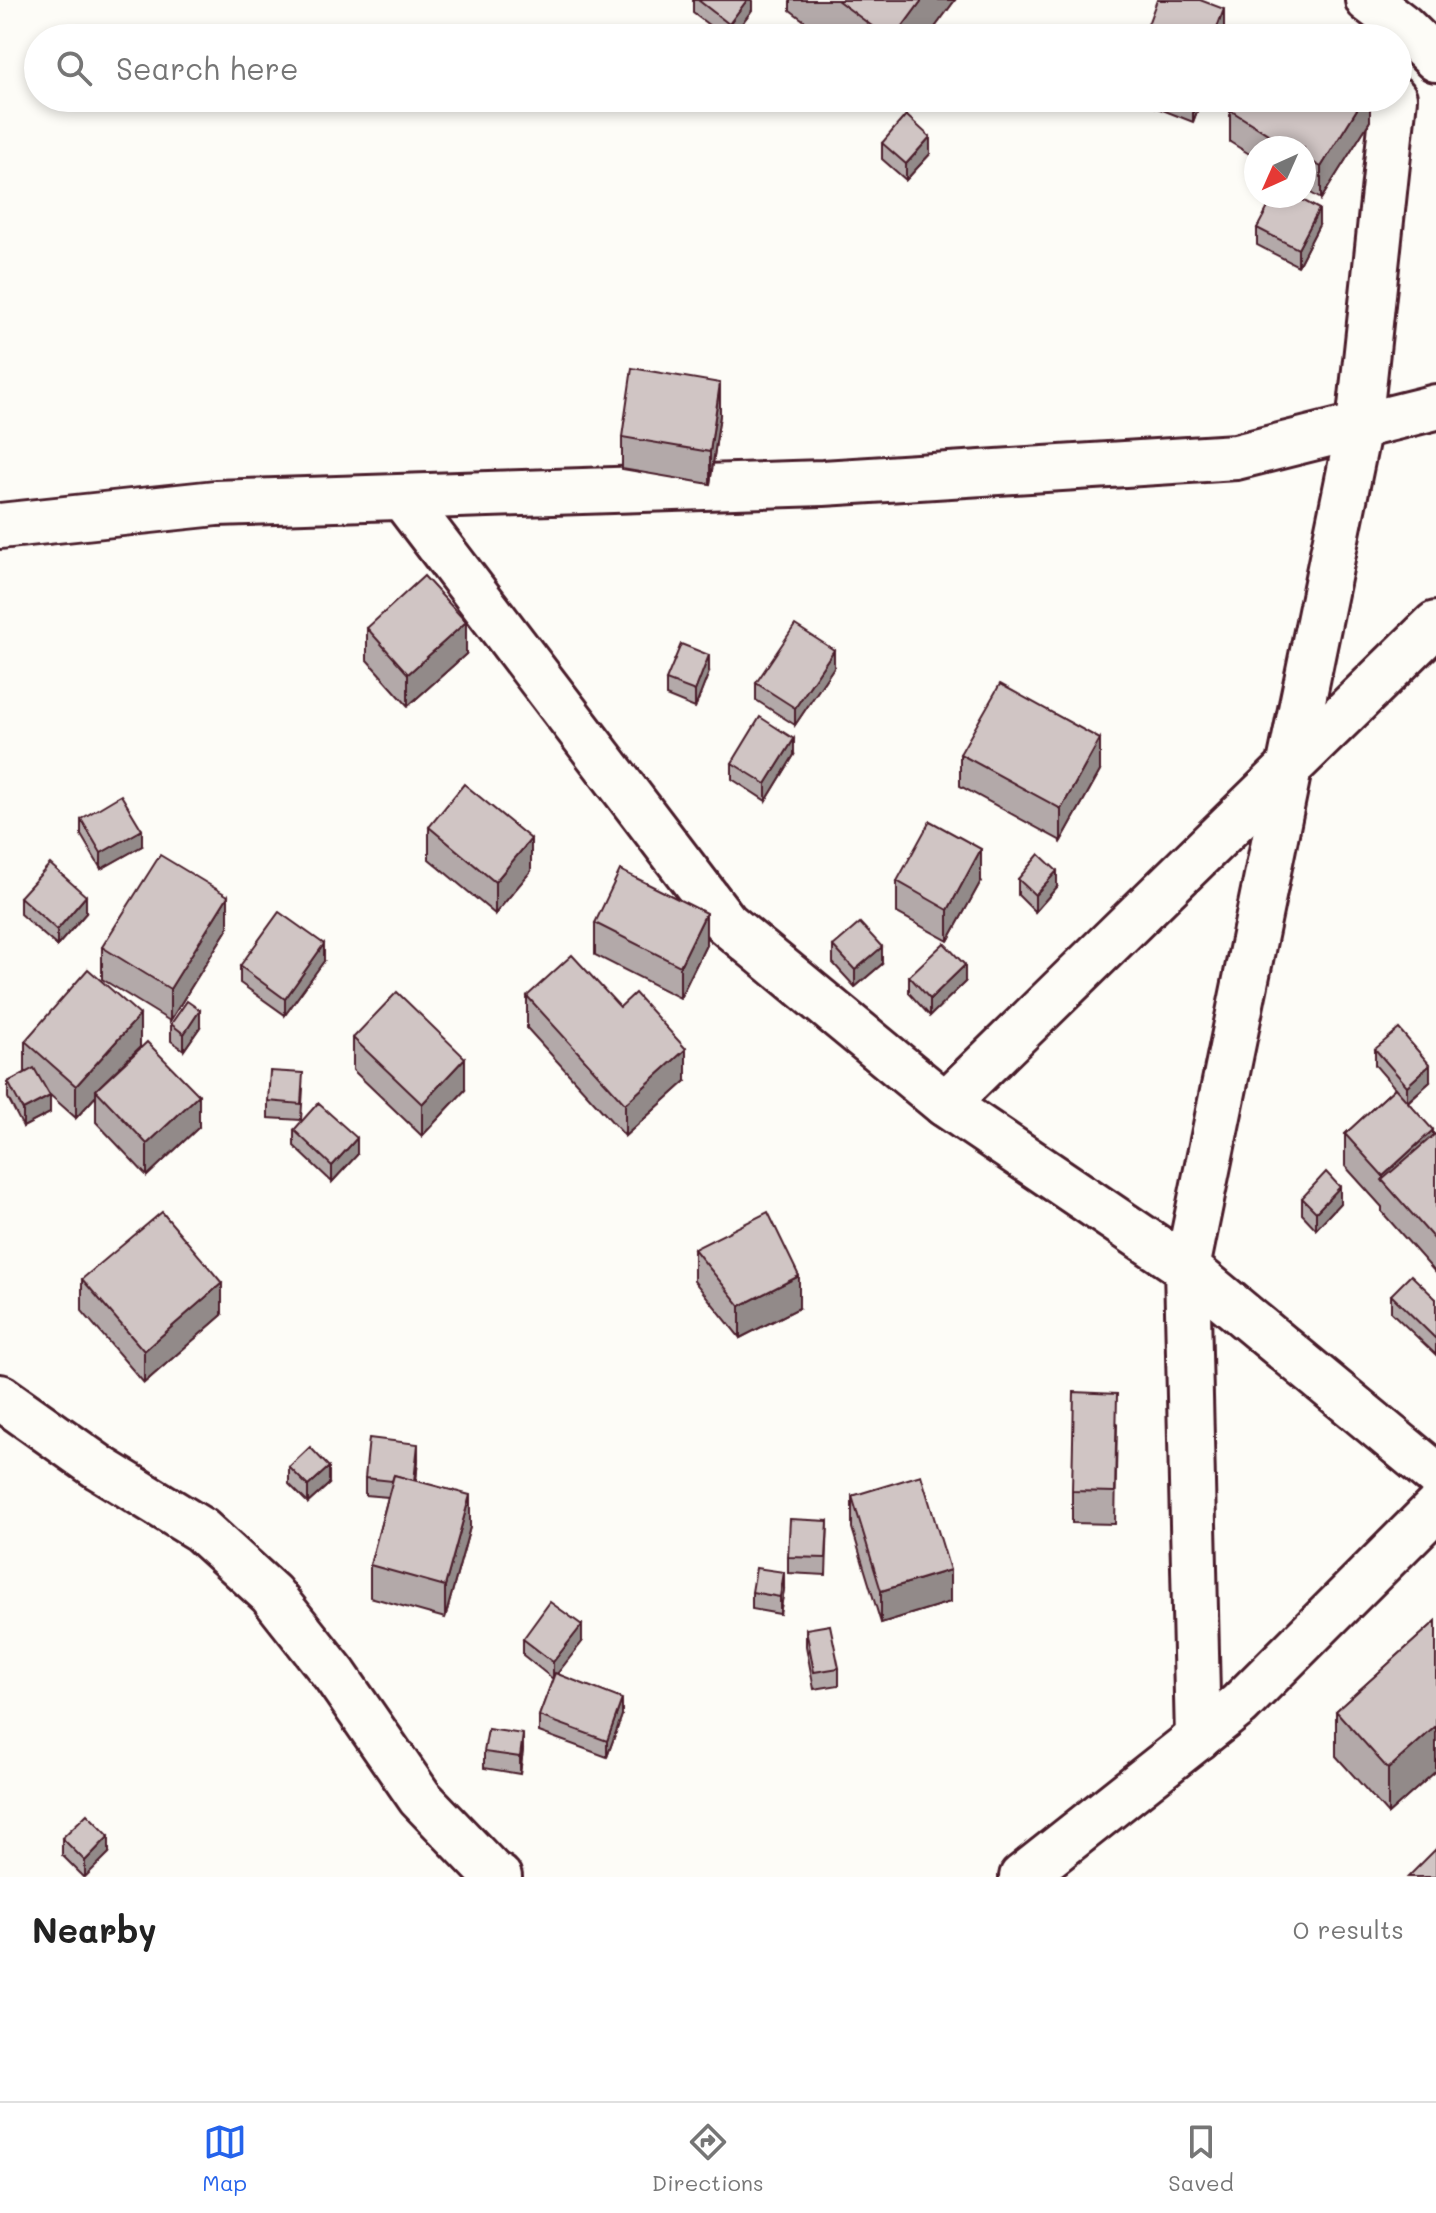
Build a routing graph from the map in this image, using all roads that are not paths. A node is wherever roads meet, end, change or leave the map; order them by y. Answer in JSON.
{"nodes":[{"id":1,"x":1412,"y":40,"type":"edge"},
{"id":2,"x":1436,"y":59,"type":"edge"},
{"id":3,"x":1393,"y":112,"type":"edge"},
{"id":4,"x":1436,"y":407,"type":"edge"},
{"id":5,"x":1359,"y":426,"type":"junction"},
{"id":6,"x":402,"y":497,"type":"junction"},
{"id":7,"x":0,"y":526,"type":"edge"},
{"id":8,"x":1436,"y":624,"type":"edge"},
{"id":9,"x":1291,"y":766,"type":"junction"},
{"id":10,"x":945,"y":1104,"type":"junction"},
{"id":11,"x":1187,"y":1268,"type":"junction"},
{"id":12,"x":0,"y":1397,"type":"edge"},
{"id":13,"x":1436,"y":1475,"type":"edge"},
{"id":14,"x":1436,"y":1508,"type":"edge"},
{"id":15,"x":1198,"y":1738,"type":"junction"},
{"id":16,"x":499,"y":1877,"type":"edge"},
{"id":17,"x":1022,"y":1877,"type":"edge"}],
"edges":[{"from":1,"to":2,"type":"street"},
{"from":3,"to":5,"type":"street"},
{"from":4,"to":5,"type":"street"},
{"from":5,"to":6,"type":"street"},
{"from":5,"to":9,"type":"street"},
{"from":6,"to":7,"type":"street"},
{"from":6,"to":10,"type":"street"},
{"from":8,"to":9,"type":"street"},
{"from":9,"to":10,"type":"street"},
{"from":9,"to":11,"type":"street"},
{"from":10,"to":11,"type":"street"},
{"from":11,"to":13,"type":"street"},
{"from":11,"to":15,"type":"street"},
{"from":12,"to":16,"type":"street"},
{"from":14,"to":15,"type":"street"},
{"from":15,"to":17,"type":"street"}]}
